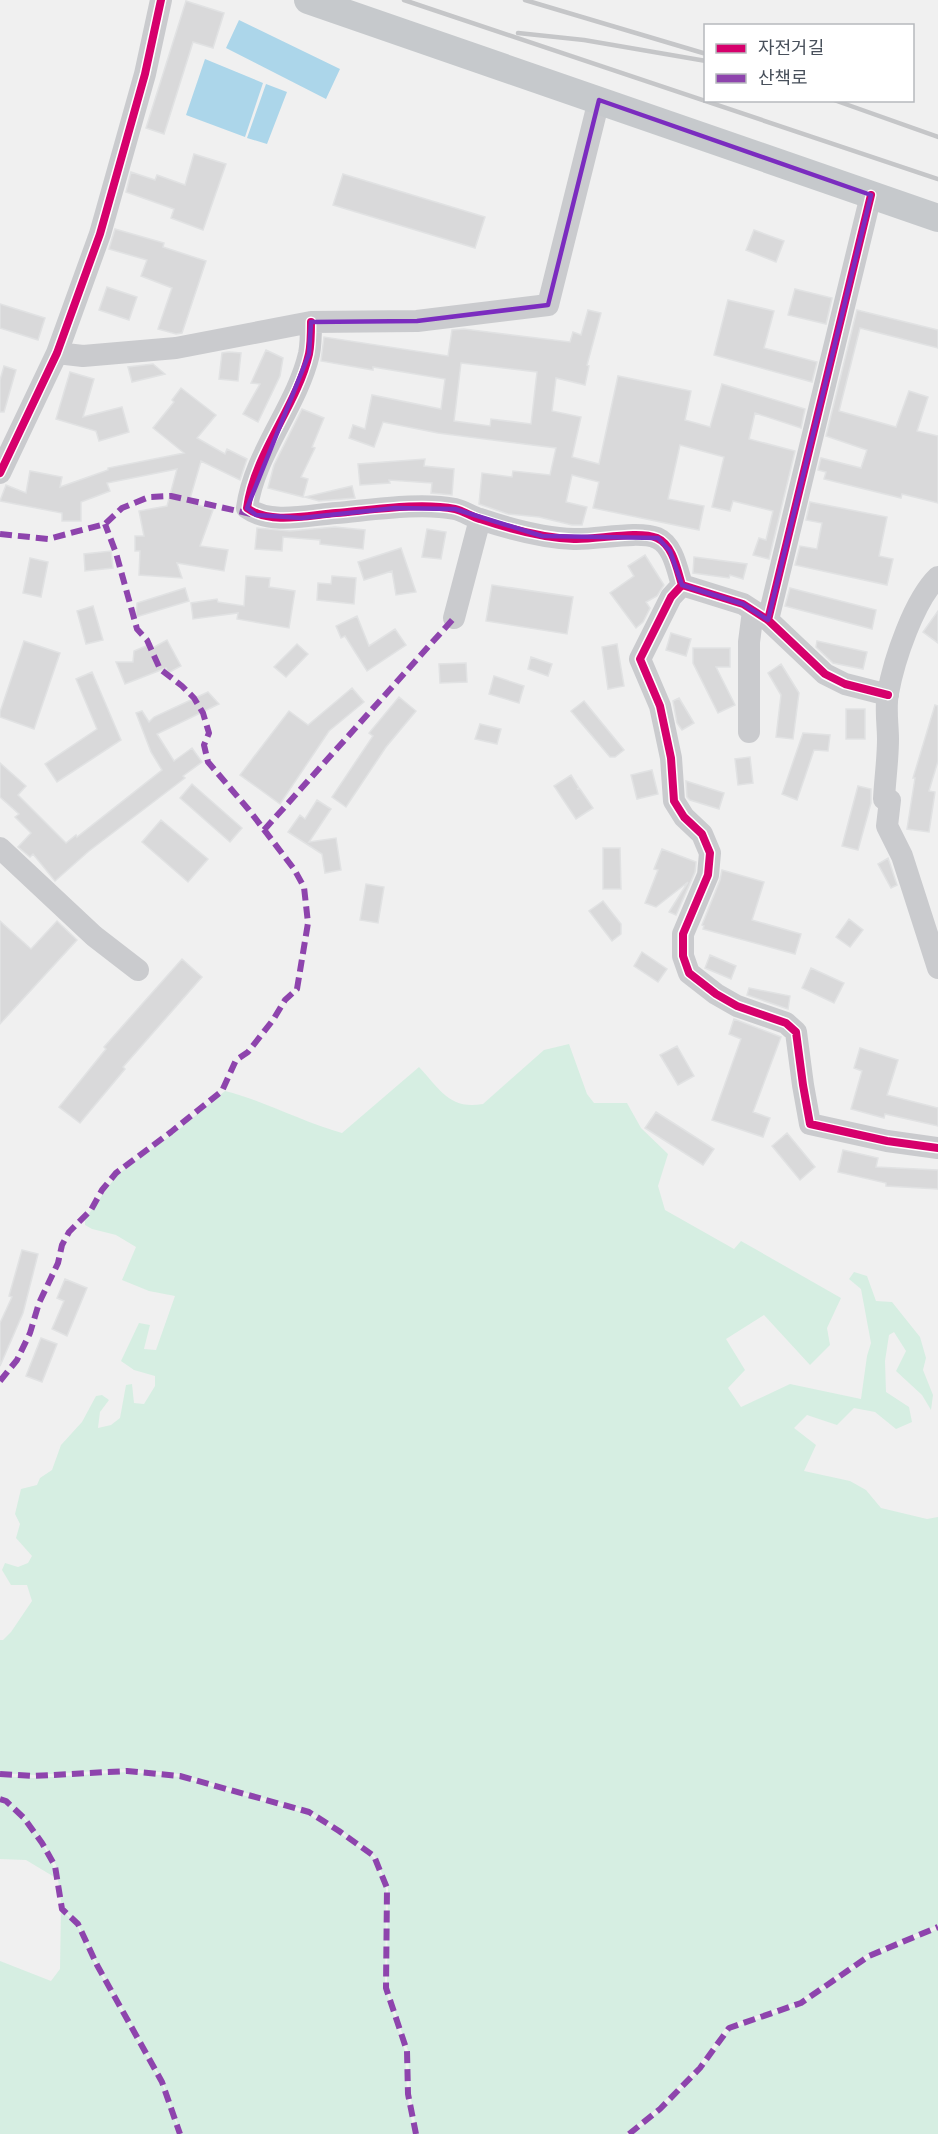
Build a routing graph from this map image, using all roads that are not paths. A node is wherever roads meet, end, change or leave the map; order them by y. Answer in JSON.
{"nodes":[{"id":1,"x":161,"y":0,"type":"edge"},
{"id":2,"x":308,"y":0,"type":"edge"},
{"id":3,"x":599,"y":100,"type":"junction"},
{"id":4,"x":870,"y":195,"type":"junction"},
{"id":5,"x":938,"y":218,"type":"edge"},
{"id":6,"x":311,"y":322,"type":"junction"},
{"id":7,"x":57,"y":353,"type":"junction"},
{"id":8,"x":5,"y":451,"type":"edge"},
{"id":9,"x":0,"y":473,"type":"edge"},
{"id":10,"x":480,"y":519,"type":"junction"},
{"id":11,"x":938,"y":577,"type":"edge"},
{"id":12,"x":682,"y":585,"type":"junction"},
{"id":13,"x":761,"y":615,"type":"junction"},
{"id":14,"x":454,"y":618,"type":"dead end"},
{"id":15,"x":888,"y":695,"type":"junction"},
{"id":16,"x":749,"y":732,"type":"dead end"},
{"id":17,"x":0,"y":848,"type":"edge"},
{"id":18,"x":938,"y":968,"type":"edge"},
{"id":19,"x":138,"y":970,"type":"dead end"},
{"id":20,"x":938,"y":1148,"type":"edge"}],
"edges":[{"from":1,"to":7,"type":"street"},
{"from":2,"to":3,"type":"main road"},
{"from":3,"to":4,"type":"main road"},
{"from":3,"to":6,"type":"street"},
{"from":4,"to":5,"type":"main road"},
{"from":4,"to":13,"type":"street"},
{"from":6,"to":7,"type":"street"},
{"from":6,"to":10,"type":"street"},
{"from":7,"to":8,"type":"street"},
{"from":8,"to":9,"type":"street"},
{"from":10,"to":12,"type":"street"},
{"from":10,"to":14,"type":"street"},
{"from":11,"to":15,"type":"street"},
{"from":12,"to":13,"type":"street"},
{"from":12,"to":20,"type":"street"},
{"from":13,"to":15,"type":"street"},
{"from":13,"to":16,"type":"street"},
{"from":15,"to":18,"type":"street"},
{"from":17,"to":19,"type":"street"}]}
